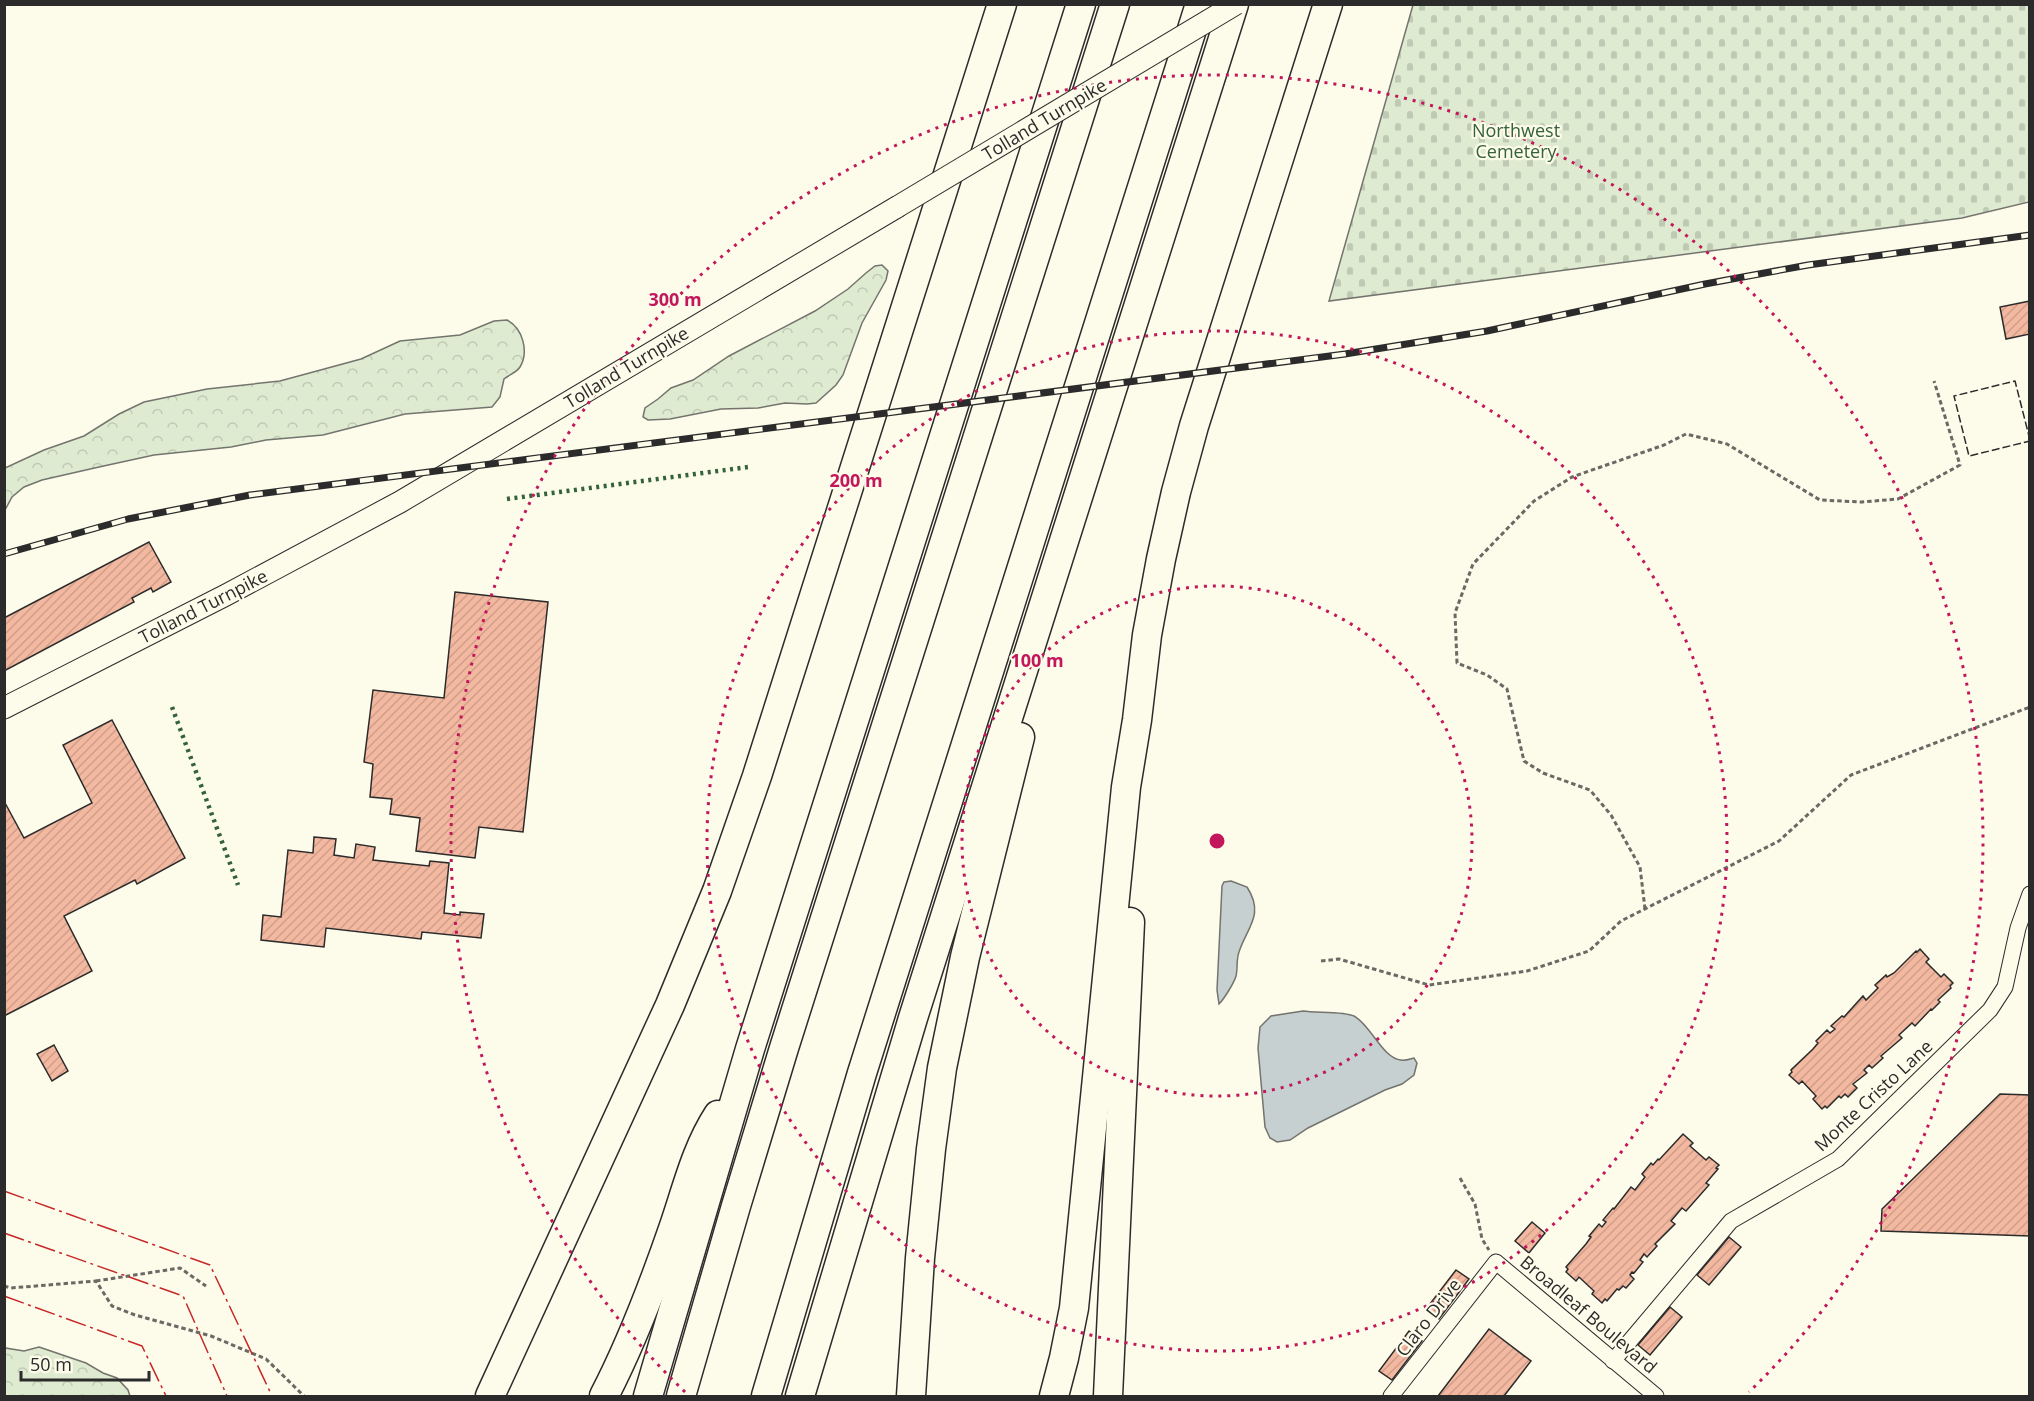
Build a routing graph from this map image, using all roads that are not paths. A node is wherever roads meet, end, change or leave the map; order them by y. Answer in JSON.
{"nodes":[{"id":1,"x":1002,"y":4,"type":"edge"},
{"id":2,"x":1081,"y":4,"type":"edge"},
{"id":3,"x":1115,"y":4,"type":"edge"},
{"id":4,"x":1200,"y":4,"type":"edge"},
{"id":5,"x":1235,"y":4,"type":"edge"},
{"id":6,"x":1328,"y":4,"type":"edge"},
{"id":7,"x":1025,"y":664,"type":"junction"},
{"id":8,"x":4,"y":708,"type":"edge"},
{"id":9,"x":1137,"y":720,"type":"junction"},
{"id":10,"x":2030,"y":894,"type":"edge"},
{"id":11,"x":739,"y":1086,"type":"junction"},
{"id":12,"x":1496,"y":1262,"type":"joint"},
{"id":13,"x":1613,"y":1361,"type":"junction"},
{"id":14,"x":490,"y":1396,"type":"edge"},
{"id":15,"x":604,"y":1396,"type":"edge"},
{"id":16,"x":648,"y":1396,"type":"edge"},
{"id":17,"x":681,"y":1396,"type":"edge"},
{"id":18,"x":766,"y":1396,"type":"edge"},
{"id":19,"x":800,"y":1396,"type":"edge"},
{"id":20,"x":911,"y":1396,"type":"edge"},
{"id":21,"x":1054,"y":1396,"type":"edge"},
{"id":22,"x":1108,"y":1396,"type":"edge"},
{"id":23,"x":1390,"y":1396,"type":"edge"},
{"id":24,"x":1656,"y":1396,"type":"edge"}],
"edges":[{"from":1,"to":14,"type":"highway"},
{"from":2,"to":11,"type":"highway"},
{"from":3,"to":17,"type":"highway"},
{"from":4,"to":18,"type":"highway"},
{"from":5,"to":7,"type":"highway"},
{"from":5,"to":8,"type":"main road","name":"Tolland Turnpike","bridge":true},
{"from":6,"to":9,"type":"highway"},
{"from":7,"to":19,"type":"highway"},
{"from":7,"to":20,"type":"highway"},
{"from":9,"to":21,"type":"highway"},
{"from":9,"to":22,"type":"highway"},
{"from":10,"to":13,"type":"street","name":"Monte Cristo Lane"},
{"from":11,"to":15,"type":"highway"},
{"from":11,"to":16,"type":"highway"},
{"from":12,"to":13,"type":"street","name":"Broadleaf Boulevard"},
{"from":12,"to":23,"type":"street","name":"Claro Drive"},
{"from":13,"to":24,"type":"street","name":"Broadleaf Boulevard"}]}
